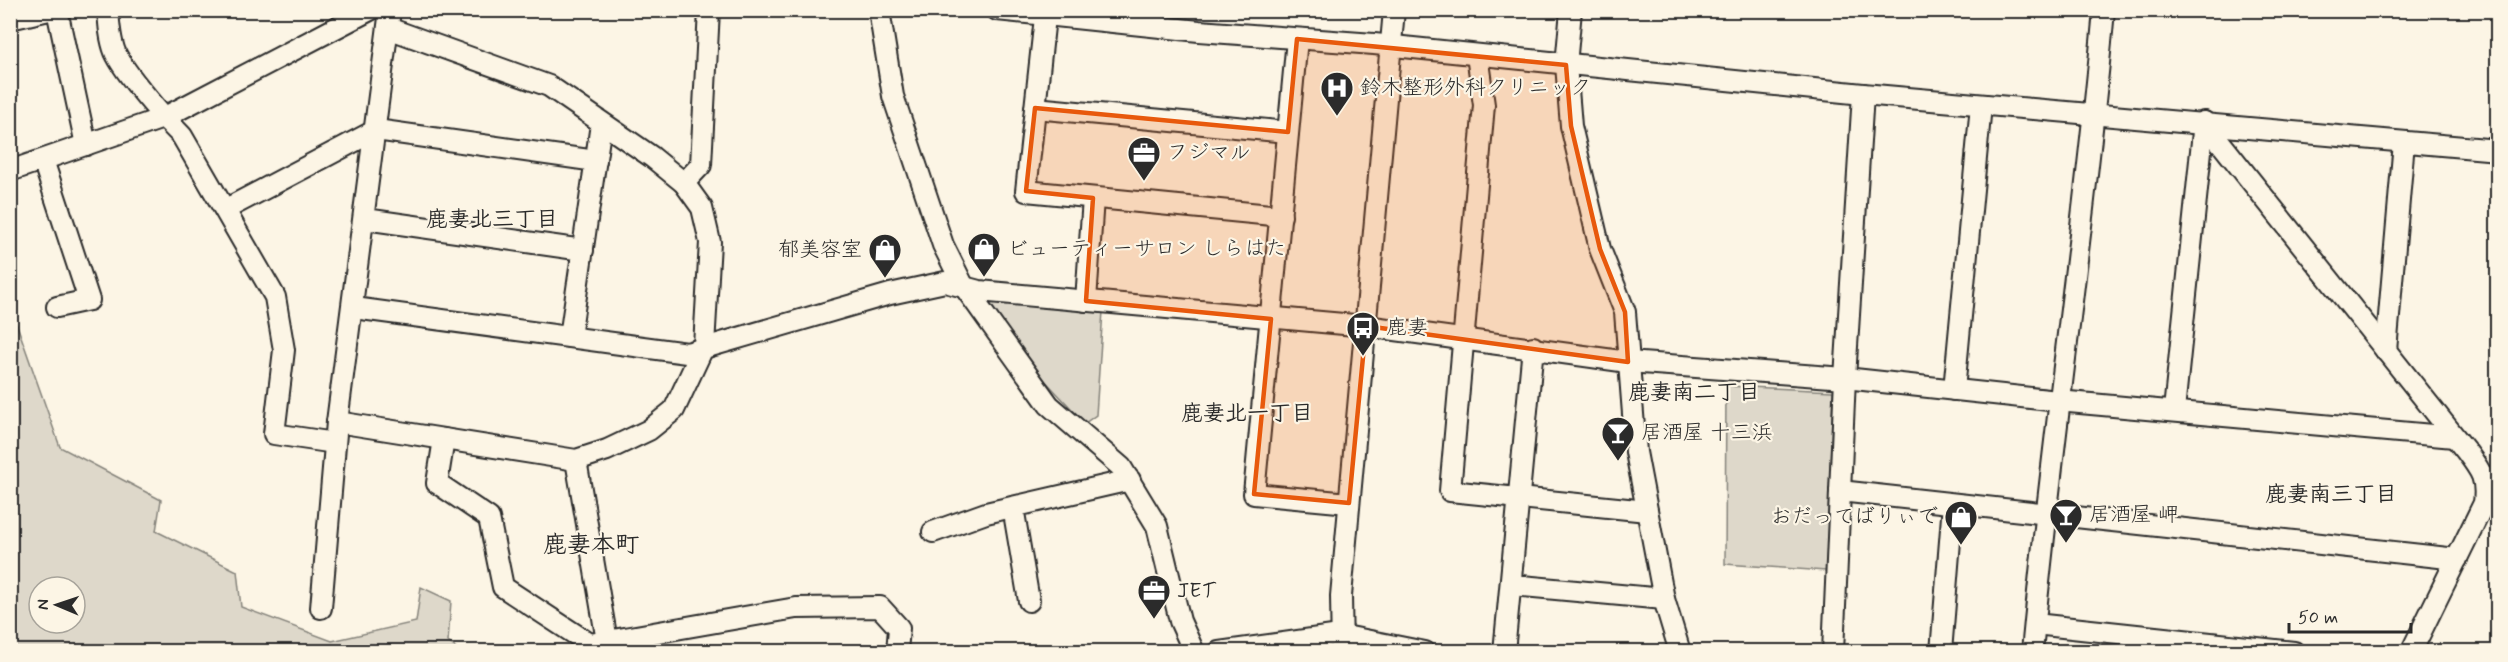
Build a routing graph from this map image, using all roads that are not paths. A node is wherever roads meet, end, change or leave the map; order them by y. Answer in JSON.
{"nodes":[{"id":1,"x":49,"y":10,"type":"edge"},
{"id":2,"x":57,"y":10,"type":"edge"},
{"id":3,"x":108,"y":10,"type":"edge"},
{"id":4,"x":370,"y":10,"type":"edge"},
{"id":5,"x":709,"y":10,"type":"edge"},
{"id":6,"x":879,"y":10,"type":"edge"},
{"id":7,"x":997,"y":10,"type":"edge"},
{"id":8,"x":1394,"y":10,"type":"edge"},
{"id":9,"x":1571,"y":10,"type":"edge"},
{"id":10,"x":2104,"y":10,"type":"edge"},
{"id":11,"x":1045,"y":17,"type":"junction"},
{"id":12,"x":10,"y":19,"type":"edge"},
{"id":13,"x":389,"y":19,"type":"edge"},
{"id":14,"x":1297,"y":39,"type":"junction"},
{"id":15,"x":1390,"y":46,"type":"junction"},
{"id":16,"x":1477,"y":55,"type":"junction"},
{"id":17,"x":1566,"y":65,"type":"junction"},
{"id":18,"x":1863,"y":94,"type":"junction"},
{"id":19,"x":1981,"y":105,"type":"junction"},
{"id":20,"x":1035,"y":108,"type":"junction"},
{"id":21,"x":2095,"y":115,"type":"junction"},
{"id":22,"x":163,"y":118,"type":"junction"},
{"id":23,"x":2204,"y":123,"type":"junction"},
{"id":24,"x":601,"y":124,"type":"junction"},
{"id":25,"x":376,"y":130,"type":"junction"},
{"id":26,"x":1288,"y":132,"type":"junction"},
{"id":27,"x":2404,"y":142,"type":"junction"},
{"id":28,"x":87,"y":145,"type":"junction"},
{"id":29,"x":2498,"y":150,"type":"edge"},
{"id":30,"x":43,"y":160,"type":"junction"},
{"id":31,"x":596,"y":161,"type":"junction"},
{"id":32,"x":10,"y":171,"type":"edge"},
{"id":33,"x":684,"y":183,"type":"junction"},
{"id":34,"x":1093,"y":198,"type":"junction"},
{"id":35,"x":226,"y":209,"type":"junction"},
{"id":36,"x":1281,"y":216,"type":"junction"},
{"id":37,"x":365,"y":219,"type":"junction"},
{"id":38,"x":583,"y":250,"type":"junction"},
{"id":39,"x":963,"y":285,"type":"junction"},
{"id":40,"x":1086,"y":302,"type":"junction"},
{"id":41,"x":57,"y":307,"type":"dead end"},
{"id":42,"x":354,"y":308,"type":"junction"},
{"id":43,"x":1271,"y":319,"type":"junction"},
{"id":44,"x":1366,"y":326,"type":"junction"},
{"id":45,"x":570,"y":337,"type":"junction"},
{"id":46,"x":1465,"y":339,"type":"junction"},
{"id":47,"x":704,"y":346,"type":"junction"},
{"id":48,"x":1533,"y":347,"type":"junction"},
{"id":49,"x":2386,"y":351,"type":"junction"},
{"id":50,"x":1628,"y":362,"type":"junction"},
{"id":51,"x":1845,"y":378,"type":"junction"},
{"id":52,"x":1954,"y":390,"type":"junction"},
{"id":53,"x":2058,"y":401,"type":"junction"},
{"id":54,"x":2174,"y":410,"type":"junction"},
{"id":55,"x":337,"y":422,"type":"junction"},
{"id":56,"x":2454,"y":437,"type":"junction"},
{"id":57,"x":444,"y":439,"type":"junction"},
{"id":58,"x":335,"y":442,"type":"junction"},
{"id":59,"x":576,"y":460,"type":"junction"},
{"id":60,"x":1130,"y":480,"type":"junction"},
{"id":61,"x":1840,"y":491,"type":"junction"},
{"id":62,"x":1518,"y":498,"type":"junction"},
{"id":63,"x":1349,"y":503,"type":"junction"},
{"id":64,"x":1953,"y":504,"type":"junction"},
{"id":65,"x":1013,"y":507,"type":"junction"},
{"id":66,"x":1647,"y":511,"type":"junction"},
{"id":67,"x":2044,"y":513,"type":"junction"},
{"id":68,"x":933,"y":532,"type":"dead end"},
{"id":69,"x":2457,"y":559,"type":"junction"},
{"id":70,"x":1511,"y":585,"type":"junction"},
{"id":71,"x":1664,"y":599,"type":"junction"},
{"id":72,"x":1029,"y":601,"type":"dead end"},
{"id":73,"x":321,"y":608,"type":"dead end"},
{"id":74,"x":2035,"y":624,"type":"junction"},
{"id":75,"x":607,"y":641,"type":"junction"},
{"id":76,"x":1341,"y":643,"type":"edge"},
{"id":77,"x":2219,"y":647,"type":"edge"},
{"id":78,"x":897,"y":651,"type":"edge"},
{"id":79,"x":1194,"y":651,"type":"edge"},
{"id":80,"x":1219,"y":651,"type":"edge"},
{"id":81,"x":1425,"y":651,"type":"edge"},
{"id":82,"x":1504,"y":651,"type":"edge"},
{"id":83,"x":1680,"y":651,"type":"edge"},
{"id":84,"x":1833,"y":651,"type":"edge"},
{"id":85,"x":1941,"y":651,"type":"edge"},
{"id":86,"x":2032,"y":651,"type":"edge"},
{"id":87,"x":2294,"y":651,"type":"edge"},
{"id":88,"x":2411,"y":651,"type":"edge"}],
"edges":[{"from":1,"to":12,"type":"street"},
{"from":2,"to":28,"type":"street"},
{"from":3,"to":22,"type":"street"},
{"from":4,"to":22,"type":"street"},
{"from":5,"to":33,"type":"street"},
{"from":6,"to":39,"type":"street"},
{"from":7,"to":11,"type":"street"},
{"from":8,"to":15,"type":"street"},
{"from":9,"to":17,"type":"street"},
{"from":10,"to":21,"type":"street"},
{"from":11,"to":14,"type":"street"},
{"from":11,"to":20,"type":"street"},
{"from":13,"to":24,"type":"street"},
{"from":13,"to":25,"type":"street"},
{"from":14,"to":15,"type":"street"},
{"from":14,"to":26,"type":"street"},
{"from":15,"to":16,"type":"street"},
{"from":15,"to":44,"type":"street"},
{"from":16,"to":17,"type":"street"},
{"from":16,"to":46,"type":"street"},
{"from":17,"to":18,"type":"street"},
{"from":17,"to":50,"type":"street"},
{"from":18,"to":19,"type":"street"},
{"from":18,"to":51,"type":"street"},
{"from":19,"to":21,"type":"street"},
{"from":19,"to":52,"type":"street"},
{"from":20,"to":26,"type":"street"},
{"from":20,"to":34,"type":"street"},
{"from":21,"to":23,"type":"street"},
{"from":21,"to":53,"type":"street"},
{"from":22,"to":28,"type":"street"},
{"from":22,"to":35,"type":"street"},
{"from":23,"to":27,"type":"street"},
{"from":23,"to":49,"type":"street"},
{"from":23,"to":54,"type":"street"},
{"from":24,"to":31,"type":"street"},
{"from":24,"to":33,"type":"street"},
{"from":25,"to":31,"type":"street"},
{"from":25,"to":35,"type":"street"},
{"from":25,"to":37,"type":"street"},
{"from":26,"to":36,"type":"street"},
{"from":27,"to":29,"type":"street"},
{"from":27,"to":49,"type":"street"},
{"from":28,"to":30,"type":"street"},
{"from":30,"to":32,"type":"street"},
{"from":30,"to":41,"type":"street"},
{"from":31,"to":38,"type":"street"},
{"from":33,"to":47,"type":"street"},
{"from":34,"to":36,"type":"street"},
{"from":34,"to":40,"type":"street"},
{"from":35,"to":58,"type":"street"},
{"from":36,"to":43,"type":"street"},
{"from":37,"to":38,"type":"street"},
{"from":37,"to":42,"type":"street"},
{"from":38,"to":45,"type":"street"},
{"from":39,"to":40,"type":"street"},
{"from":39,"to":47,"type":"street"},
{"from":39,"to":60,"type":"street"},
{"from":40,"to":43,"type":"street"},
{"from":42,"to":45,"type":"street"},
{"from":42,"to":55,"type":"street"},
{"from":43,"to":44,"type":"street"},
{"from":43,"to":63,"type":"street"},
{"from":44,"to":46,"type":"street"},
{"from":44,"to":63,"type":"street"},
{"from":45,"to":47,"type":"street"},
{"from":46,"to":48,"type":"street"},
{"from":46,"to":62,"type":"street"},
{"from":47,"to":59,"type":"street"},
{"from":48,"to":50,"type":"street"},
{"from":48,"to":62,"type":"street"},
{"from":49,"to":56,"type":"street"},
{"from":50,"to":51,"type":"street"},
{"from":50,"to":66,"type":"street"},
{"from":51,"to":52,"type":"street"},
{"from":51,"to":61,"type":"street"},
{"from":52,"to":53,"type":"street"},
{"from":53,"to":54,"type":"street"},
{"from":53,"to":67,"type":"street"},
{"from":54,"to":56,"type":"street"},
{"from":55,"to":57,"type":"street"},
{"from":55,"to":58,"type":"street"},
{"from":56,"to":69,"type":"street"},
{"from":57,"to":59,"type":"street"},
{"from":57,"to":75,"type":"street"},
{"from":58,"to":73,"type":"street"},
{"from":59,"to":75,"type":"street"},
{"from":60,"to":65,"type":"street"},
{"from":60,"to":79,"type":"street"},
{"from":61,"to":64,"type":"street"},
{"from":61,"to":84,"type":"street"},
{"from":62,"to":66,"type":"street"},
{"from":62,"to":70,"type":"street"},
{"from":63,"to":76,"type":"street"},
{"from":64,"to":67,"type":"street"},
{"from":64,"to":85,"type":"street"},
{"from":65,"to":68,"type":"street"},
{"from":65,"to":72,"type":"street"},
{"from":66,"to":71,"type":"street"},
{"from":67,"to":69,"type":"street"},
{"from":67,"to":74,"type":"street"},
{"from":69,"to":88,"type":"street"},
{"from":70,"to":71,"type":"street"},
{"from":70,"to":82,"type":"street"},
{"from":71,"to":83,"type":"street"},
{"from":74,"to":77,"type":"street"},
{"from":74,"to":86,"type":"street"},
{"from":75,"to":78,"type":"street"},
{"from":76,"to":80,"type":"street"},
{"from":76,"to":81,"type":"street"},
{"from":77,"to":87,"type":"street"}]}
